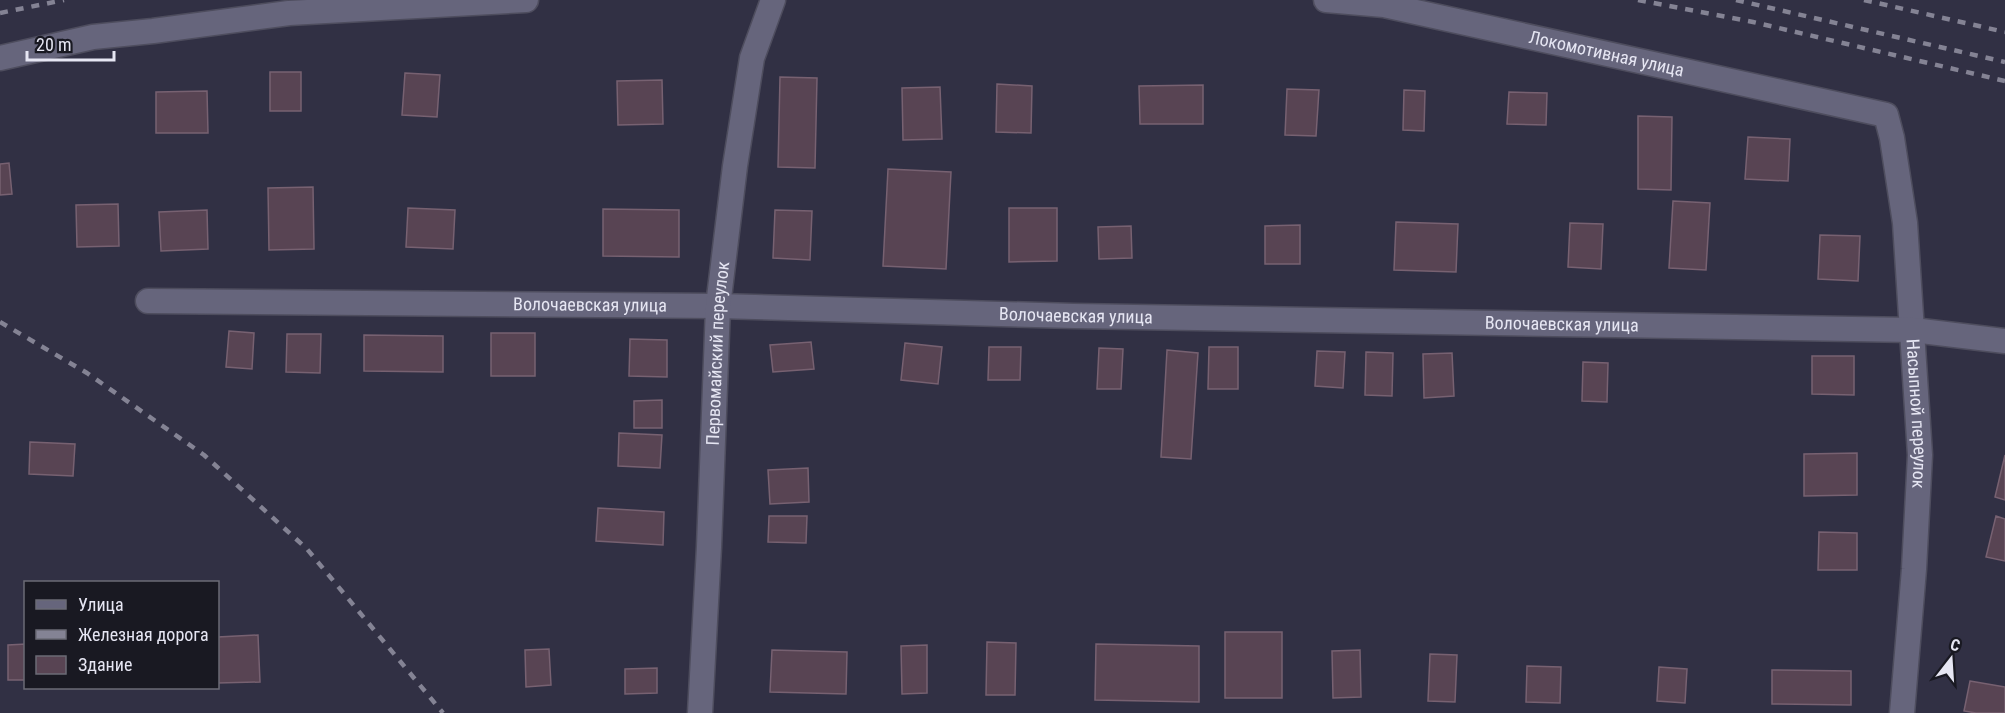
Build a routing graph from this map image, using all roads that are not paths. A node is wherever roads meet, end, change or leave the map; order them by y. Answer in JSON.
{"nodes":[{"id":1,"x":526,"y":0,"type":"edge"},
{"id":2,"x":773,"y":0,"type":"edge"},
{"id":3,"x":1326,"y":0,"type":"edge"},
{"id":4,"x":0,"y":58,"type":"edge"},
{"id":5,"x":1886,"y":115,"type":"joint"},
{"id":6,"x":148,"y":301,"type":"dead end"},
{"id":7,"x":718,"y":306,"type":"junction"},
{"id":8,"x":1913,"y":330,"type":"junction"},
{"id":9,"x":2005,"y":341,"type":"edge"},
{"id":10,"x":700,"y":713,"type":"edge"},
{"id":11,"x":1902,"y":713,"type":"edge"}],
"edges":[{"from":1,"to":4,"type":"street"},
{"from":2,"to":7,"type":"street","name":"Первомайский переулок"},
{"from":3,"to":5,"type":"street","name":"Локомотивная улица"},
{"from":5,"to":8,"type":"street","name":"Насыпной переулок"},
{"from":6,"to":7,"type":"street","name":"Волочаевская улица"},
{"from":7,"to":8,"type":"street","name":"Волочаевская улица"},
{"from":7,"to":10,"type":"street","name":"Первомайский переулок"},
{"from":8,"to":9,"type":"street","name":"Волочаевская улица"},
{"from":8,"to":11,"type":"street","name":"Насыпной переулок"}]}
